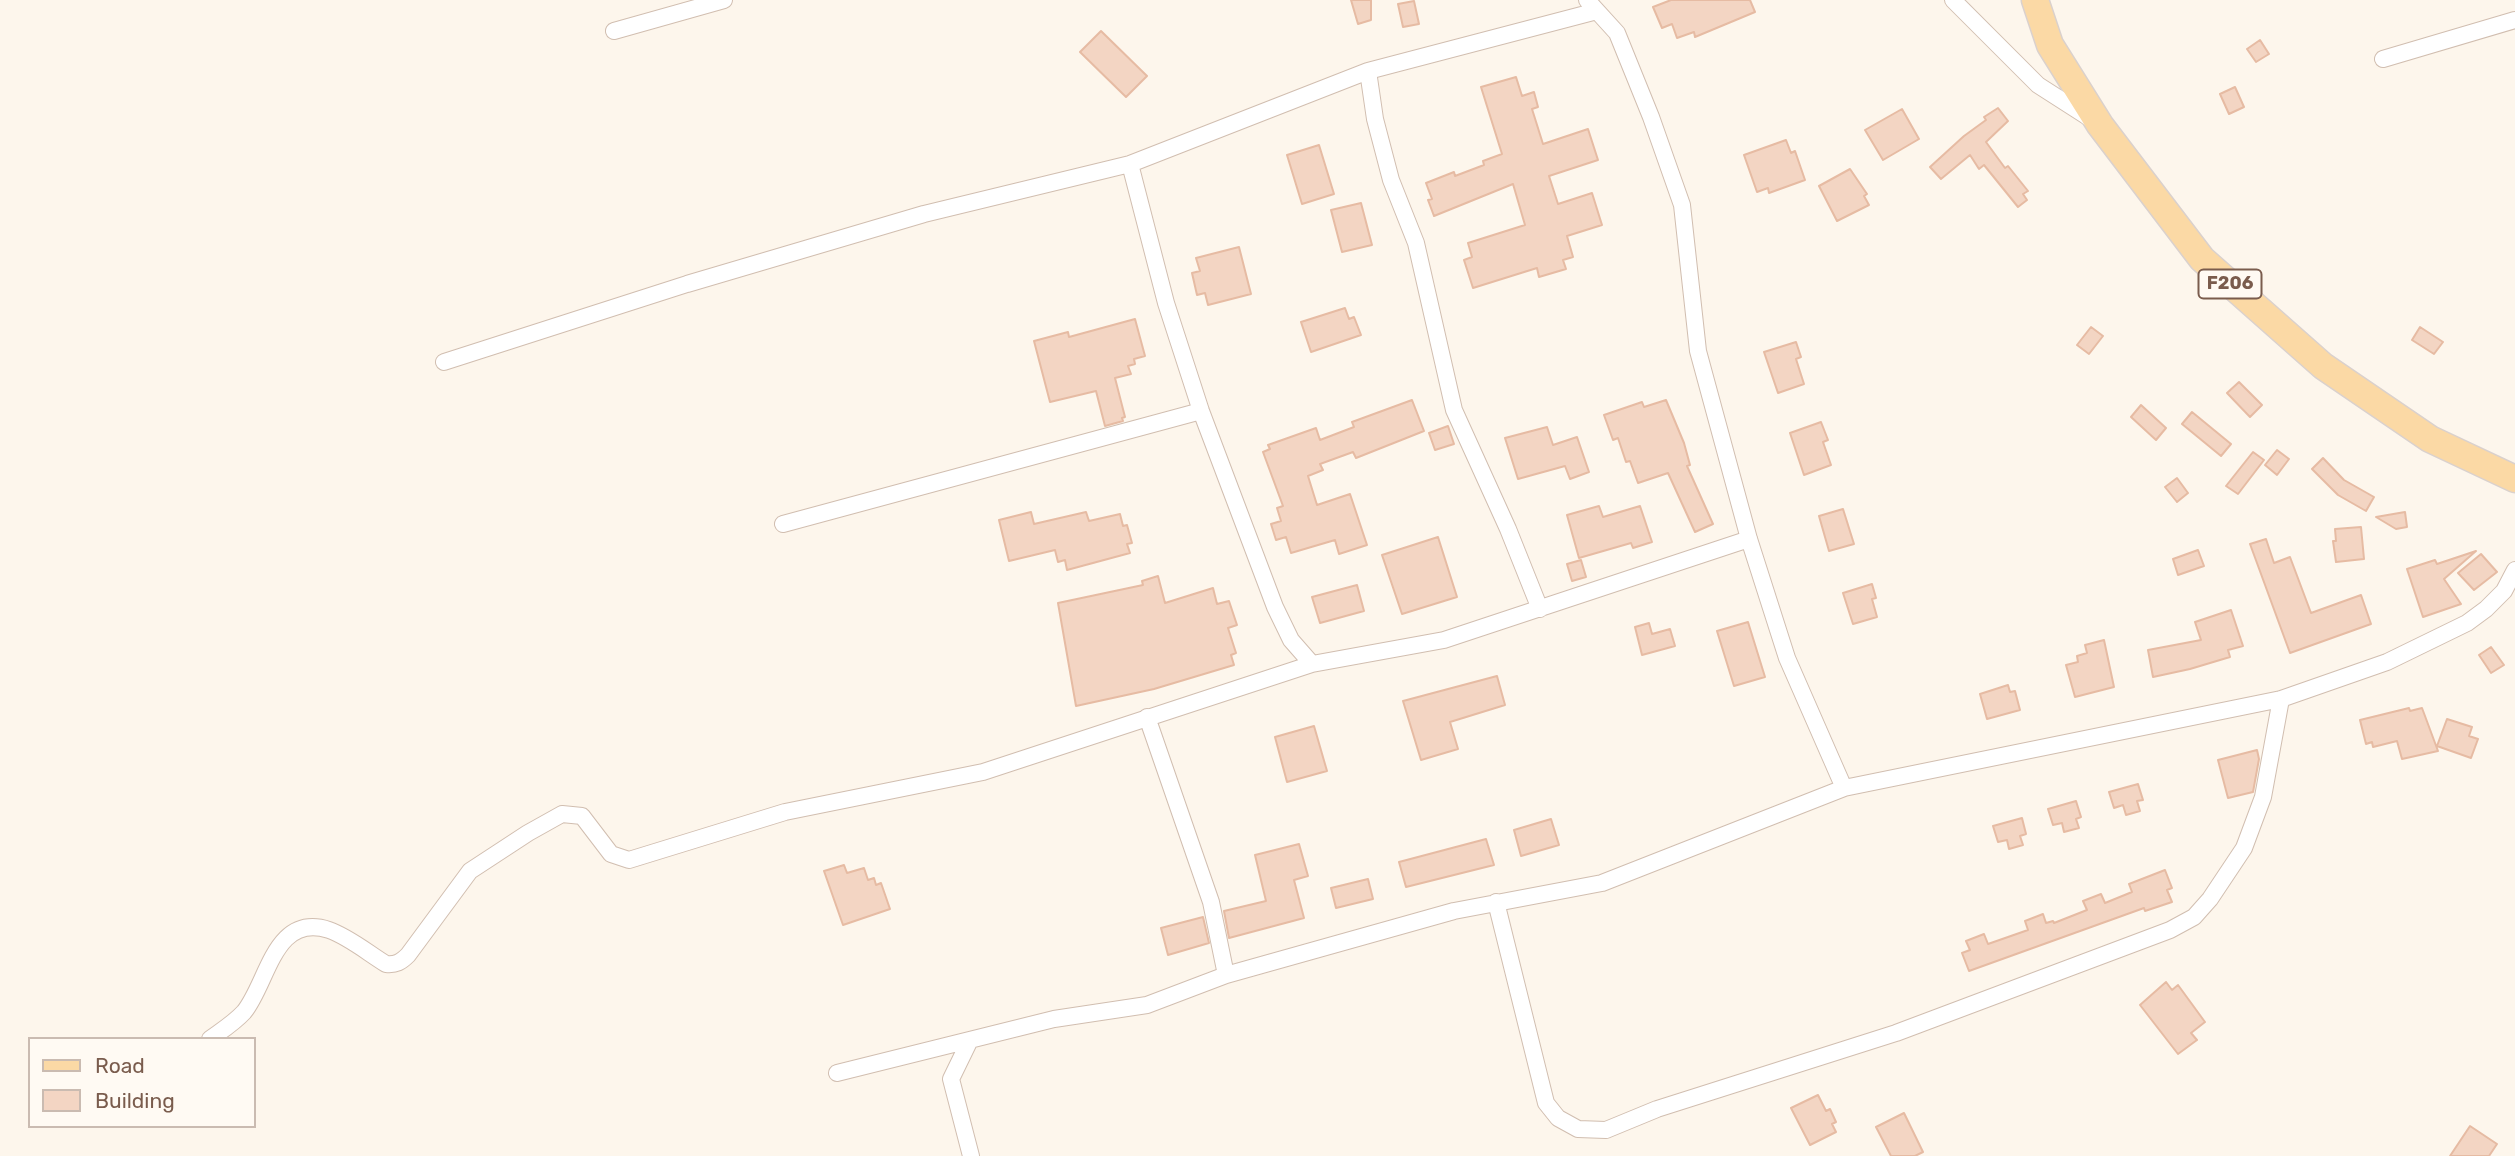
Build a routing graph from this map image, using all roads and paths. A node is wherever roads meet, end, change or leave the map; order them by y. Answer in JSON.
{"nodes":[{"id":1,"x":724,"y":0,"type":"edge"},
{"id":2,"x":1954,"y":0,"type":"edge"},
{"id":3,"x":2035,"y":0,"type":"edge"},
{"id":4,"x":1592,"y":5,"type":"edge"},
{"id":5,"x":2515,"y":20,"type":"edge"},
{"id":6,"x":614,"y":31,"type":"dead end"},
{"id":7,"x":2383,"y":59,"type":"dead end"},
{"id":8,"x":1368,"y":71,"type":"junction"},
{"id":9,"x":2100,"y":125,"type":"junction"},
{"id":10,"x":1130,"y":164,"type":"junction"},
{"id":11,"x":444,"y":362,"type":"dead end"},
{"id":12,"x":1201,"y":411,"type":"junction"},
{"id":13,"x":2515,"y":480,"type":"edge"},
{"id":14,"x":783,"y":523,"type":"dead end"},
{"id":15,"x":1749,"y":539,"type":"junction"},
{"id":16,"x":2515,"y":570,"type":"edge"},
{"id":17,"x":1540,"y":609,"type":"junction"},
{"id":18,"x":1312,"y":664,"type":"junction"},
{"id":19,"x":2281,"y":699,"type":"junction"},
{"id":20,"x":1146,"y":717,"type":"junction"},
{"id":21,"x":1843,"y":788,"type":"junction"},
{"id":22,"x":1496,"y":902,"type":"junction"},
{"id":23,"x":1226,"y":975,"type":"junction"},
{"id":24,"x":212,"y":1037,"type":"edge"},
{"id":25,"x":969,"y":1042,"type":"junction"},
{"id":26,"x":837,"y":1073,"type":"dead end"},
{"id":27,"x":971,"y":1156,"type":"edge"}],
"edges":[{"from":1,"to":6,"type":"street"},
{"from":2,"to":9,"type":"street"},
{"from":3,"to":9,"type":"main road","number":"F206"},
{"from":4,"to":8,"type":"street"},
{"from":4,"to":15,"type":"street"},
{"from":5,"to":7,"type":"street"},
{"from":8,"to":10,"type":"street"},
{"from":8,"to":17,"type":"street"},
{"from":9,"to":13,"type":"main road","number":"F206"},
{"from":10,"to":11,"type":"street"},
{"from":10,"to":12,"type":"street"},
{"from":12,"to":14,"type":"street"},
{"from":12,"to":18,"type":"street"},
{"from":15,"to":17,"type":"street"},
{"from":15,"to":21,"type":"street"},
{"from":16,"to":19,"type":"street"},
{"from":17,"to":18,"type":"street"},
{"from":18,"to":20,"type":"street"},
{"from":19,"to":21,"type":"street"},
{"from":19,"to":22,"type":"street"},
{"from":20,"to":23,"type":"street"},
{"from":20,"to":24,"type":"street"},
{"from":21,"to":22,"type":"street"},
{"from":22,"to":23,"type":"street"},
{"from":23,"to":25,"type":"street"},
{"from":25,"to":26,"type":"street"},
{"from":25,"to":27,"type":"street"}]}
